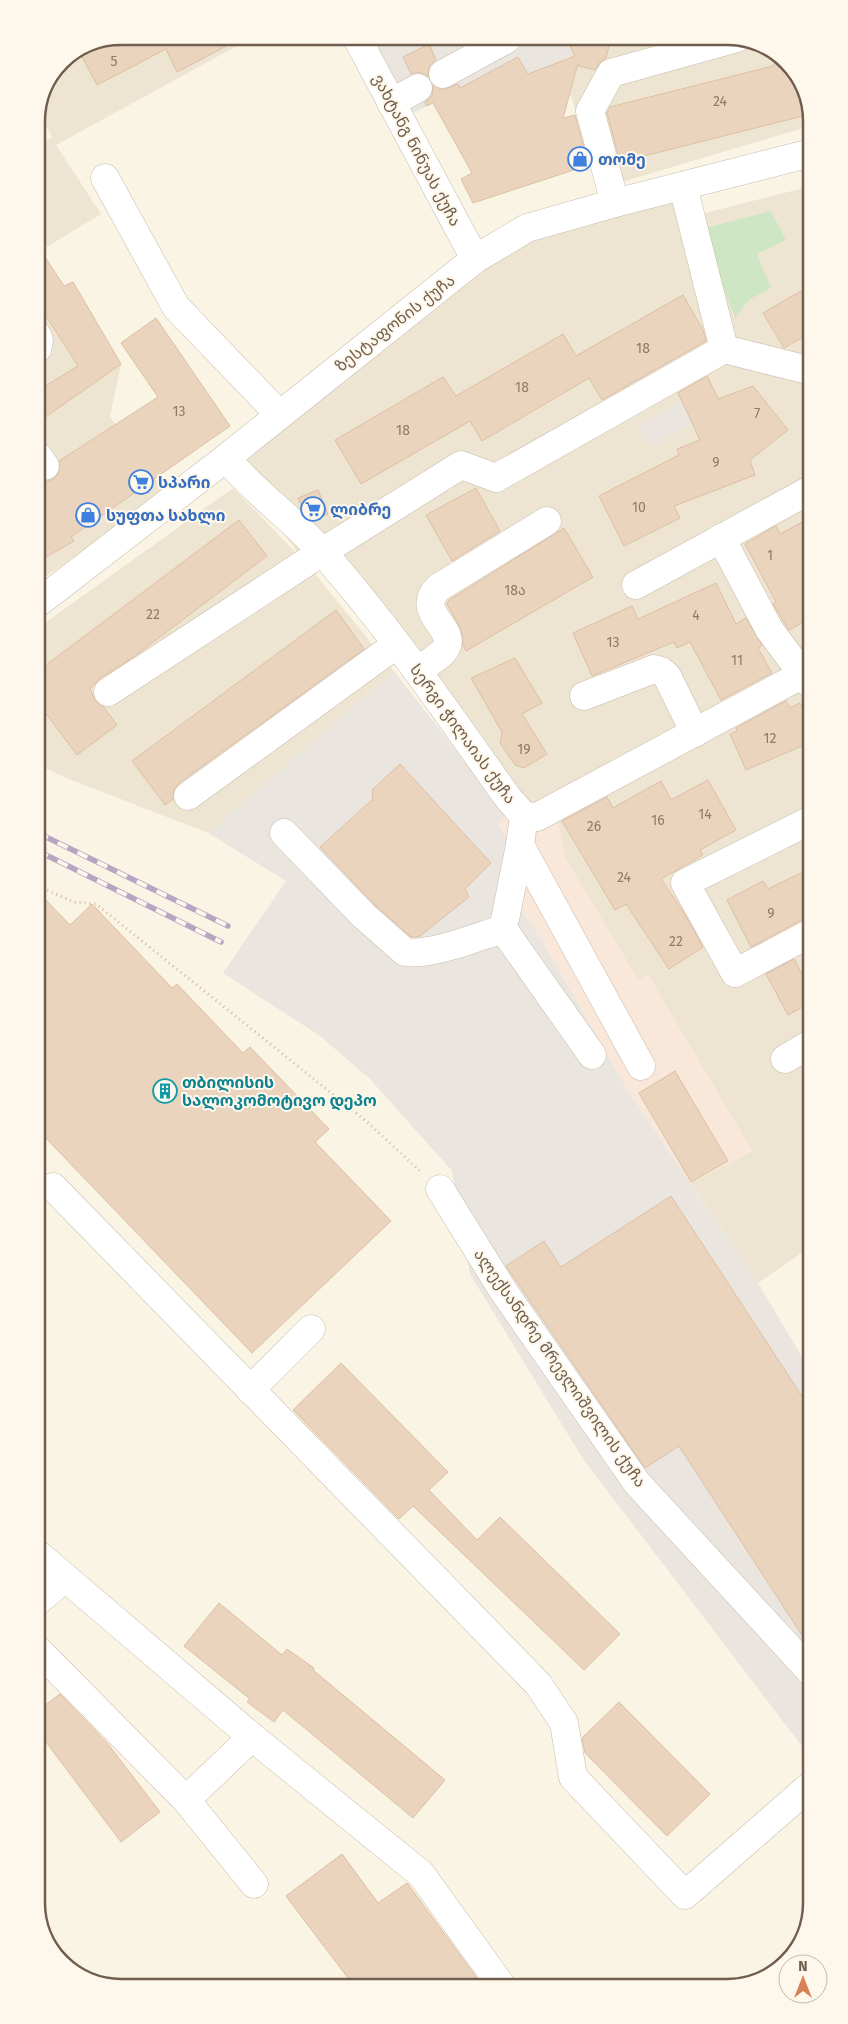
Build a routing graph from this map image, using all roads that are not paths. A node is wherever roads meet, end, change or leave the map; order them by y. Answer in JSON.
{"nodes":[{"id":1,"x":361,"y":45,"type":"edge"},
{"id":2,"x":496,"y":45,"type":"edge"},
{"id":3,"x":711,"y":45,"type":"edge"},
{"id":4,"x":443,"y":74,"type":"dead end"},
{"id":5,"x":418,"y":88,"type":"dead end"},
{"id":6,"x":391,"y":103,"type":"junction"},
{"id":7,"x":803,"y":155,"type":"edge"},
{"id":8,"x":105,"y":178,"type":"dead end"},
{"id":9,"x":683,"y":186,"type":"junction"},
{"id":10,"x":615,"y":203,"type":"junction"},
{"id":11,"x":476,"y":259,"type":"junction"},
{"id":12,"x":724,"y":349,"type":"junction"},
{"id":13,"x":803,"y":369,"type":"edge"},
{"id":14,"x":279,"y":414,"type":"junction"},
{"id":15,"x":226,"y":458,"type":"junction"},
{"id":16,"x":803,"y":494,"type":"edge"},
{"id":17,"x":547,"y":521,"type":"dead end"},
{"id":18,"x":721,"y":538,"type":"junction"},
{"id":19,"x":322,"y":552,"type":"junction"},
{"id":20,"x":636,"y":585,"type":"dead end"},
{"id":21,"x":45,"y":598,"type":"edge"},
{"id":22,"x":397,"y":644,"type":"junction"},
{"id":23,"x":417,"y":671,"type":"junction"},
{"id":24,"x":803,"y":671,"type":"edge"},
{"id":25,"x":803,"y":678,"type":"edge"},
{"id":26,"x":108,"y":692,"type":"dead end"},
{"id":27,"x":584,"y":696,"type":"dead end"},
{"id":28,"x":695,"y":733,"type":"junction"},
{"id":29,"x":188,"y":796,"type":"dead end"},
{"id":30,"x":524,"y":816,"type":"junction"},
{"id":31,"x":803,"y":823,"type":"edge"},
{"id":32,"x":284,"y":833,"type":"dead end"},
{"id":33,"x":520,"y":845,"type":"junction"},
{"id":34,"x":503,"y":929,"type":"junction"},
{"id":35,"x":803,"y":937,"type":"edge"},
{"id":36,"x":803,"y":1048,"type":"edge"},
{"id":37,"x":592,"y":1055,"type":"dead end"},
{"id":38,"x":785,"y":1059,"type":"dead end"},
{"id":39,"x":641,"y":1066,"type":"dead end"},
{"id":40,"x":53,"y":1187,"type":"dead end"},
{"id":41,"x":440,"y":1189,"type":"road end"},
{"id":42,"x":311,"y":1328,"type":"dead end"},
{"id":43,"x":250,"y":1390,"type":"junction"},
{"id":44,"x":45,"y":1560,"type":"edge"},
{"id":45,"x":65,"y":1578,"type":"junction"},
{"id":46,"x":45,"y":1596,"type":"edge"},
{"id":47,"x":45,"y":1657,"type":"edge"},
{"id":48,"x":803,"y":1663,"type":"edge"},
{"id":49,"x":252,"y":1737,"type":"junction"},
{"id":50,"x":803,"y":1793,"type":"edge"},
{"id":51,"x":186,"y":1800,"type":"junction"},
{"id":52,"x":254,"y":1884,"type":"dead end"},
{"id":53,"x":497,"y":1979,"type":"edge"}],
"edges":[{"from":1,"to":6,"type":"street","name":"ვახტანგ ნინუას ქუჩა"},
{"from":2,"to":4,"type":"street"},
{"from":3,"to":10,"type":"street"},
{"from":5,"to":6,"type":"street"},
{"from":6,"to":11,"type":"street","name":"ვახტანგ ნინუას ქუჩა"},
{"from":7,"to":9,"type":"street","name":"ზესტაფონის ქუჩა"},
{"from":8,"to":14,"type":"street"},
{"from":9,"to":10,"type":"street","name":"ზესტაფონის ქუჩა"},
{"from":9,"to":12,"type":"street"},
{"from":10,"to":11,"type":"street","name":"ზესტაფონის ქუჩა"},
{"from":11,"to":14,"type":"street","name":"ზესტაფონის ქუჩა"},
{"from":12,"to":13,"type":"street"},
{"from":12,"to":19,"type":"street"},
{"from":14,"to":15,"type":"street","name":"ზესტაფონის ქუჩა"},
{"from":15,"to":19,"type":"street","name":"სერგი ჭილაიას ქუჩა"},
{"from":15,"to":21,"type":"street","name":"ზესტაფონის ქუჩა"},
{"from":16,"to":18,"type":"street"},
{"from":17,"to":23,"type":"street"},
{"from":18,"to":20,"type":"street"},
{"from":18,"to":24,"type":"street"},
{"from":19,"to":22,"type":"street","name":"სერგი ჭილაიას ქუჩა"},
{"from":19,"to":26,"type":"street"},
{"from":22,"to":23,"type":"street","name":"სერგი ჭილაიას ქუჩა"},
{"from":22,"to":29,"type":"street"},
{"from":23,"to":30,"type":"street","name":"სერგი ჭილაიას ქუჩა"},
{"from":25,"to":28,"type":"street","name":"სერგი ჭილაიას ქუჩა"},
{"from":27,"to":28,"type":"street"},
{"from":28,"to":30,"type":"street","name":"სერგი ჭილაიას ქუჩა"},
{"from":30,"to":33,"type":"street"},
{"from":31,"to":35,"type":"street"},
{"from":32,"to":34,"type":"street"},
{"from":33,"to":34,"type":"street"},
{"from":33,"to":39,"type":"street"},
{"from":34,"to":37,"type":"street"},
{"from":36,"to":38,"type":"street"},
{"from":40,"to":43,"type":"street"},
{"from":41,"to":48,"type":"street","name":"ალექსანდრე მრევლიშვილის ქუჩა"},
{"from":42,"to":43,"type":"street"},
{"from":43,"to":50,"type":"street"},
{"from":44,"to":45,"type":"street"},
{"from":45,"to":46,"type":"street"},
{"from":45,"to":49,"type":"street"},
{"from":47,"to":51,"type":"street"},
{"from":49,"to":51,"type":"street"},
{"from":49,"to":53,"type":"street"},
{"from":51,"to":52,"type":"street"}]}
